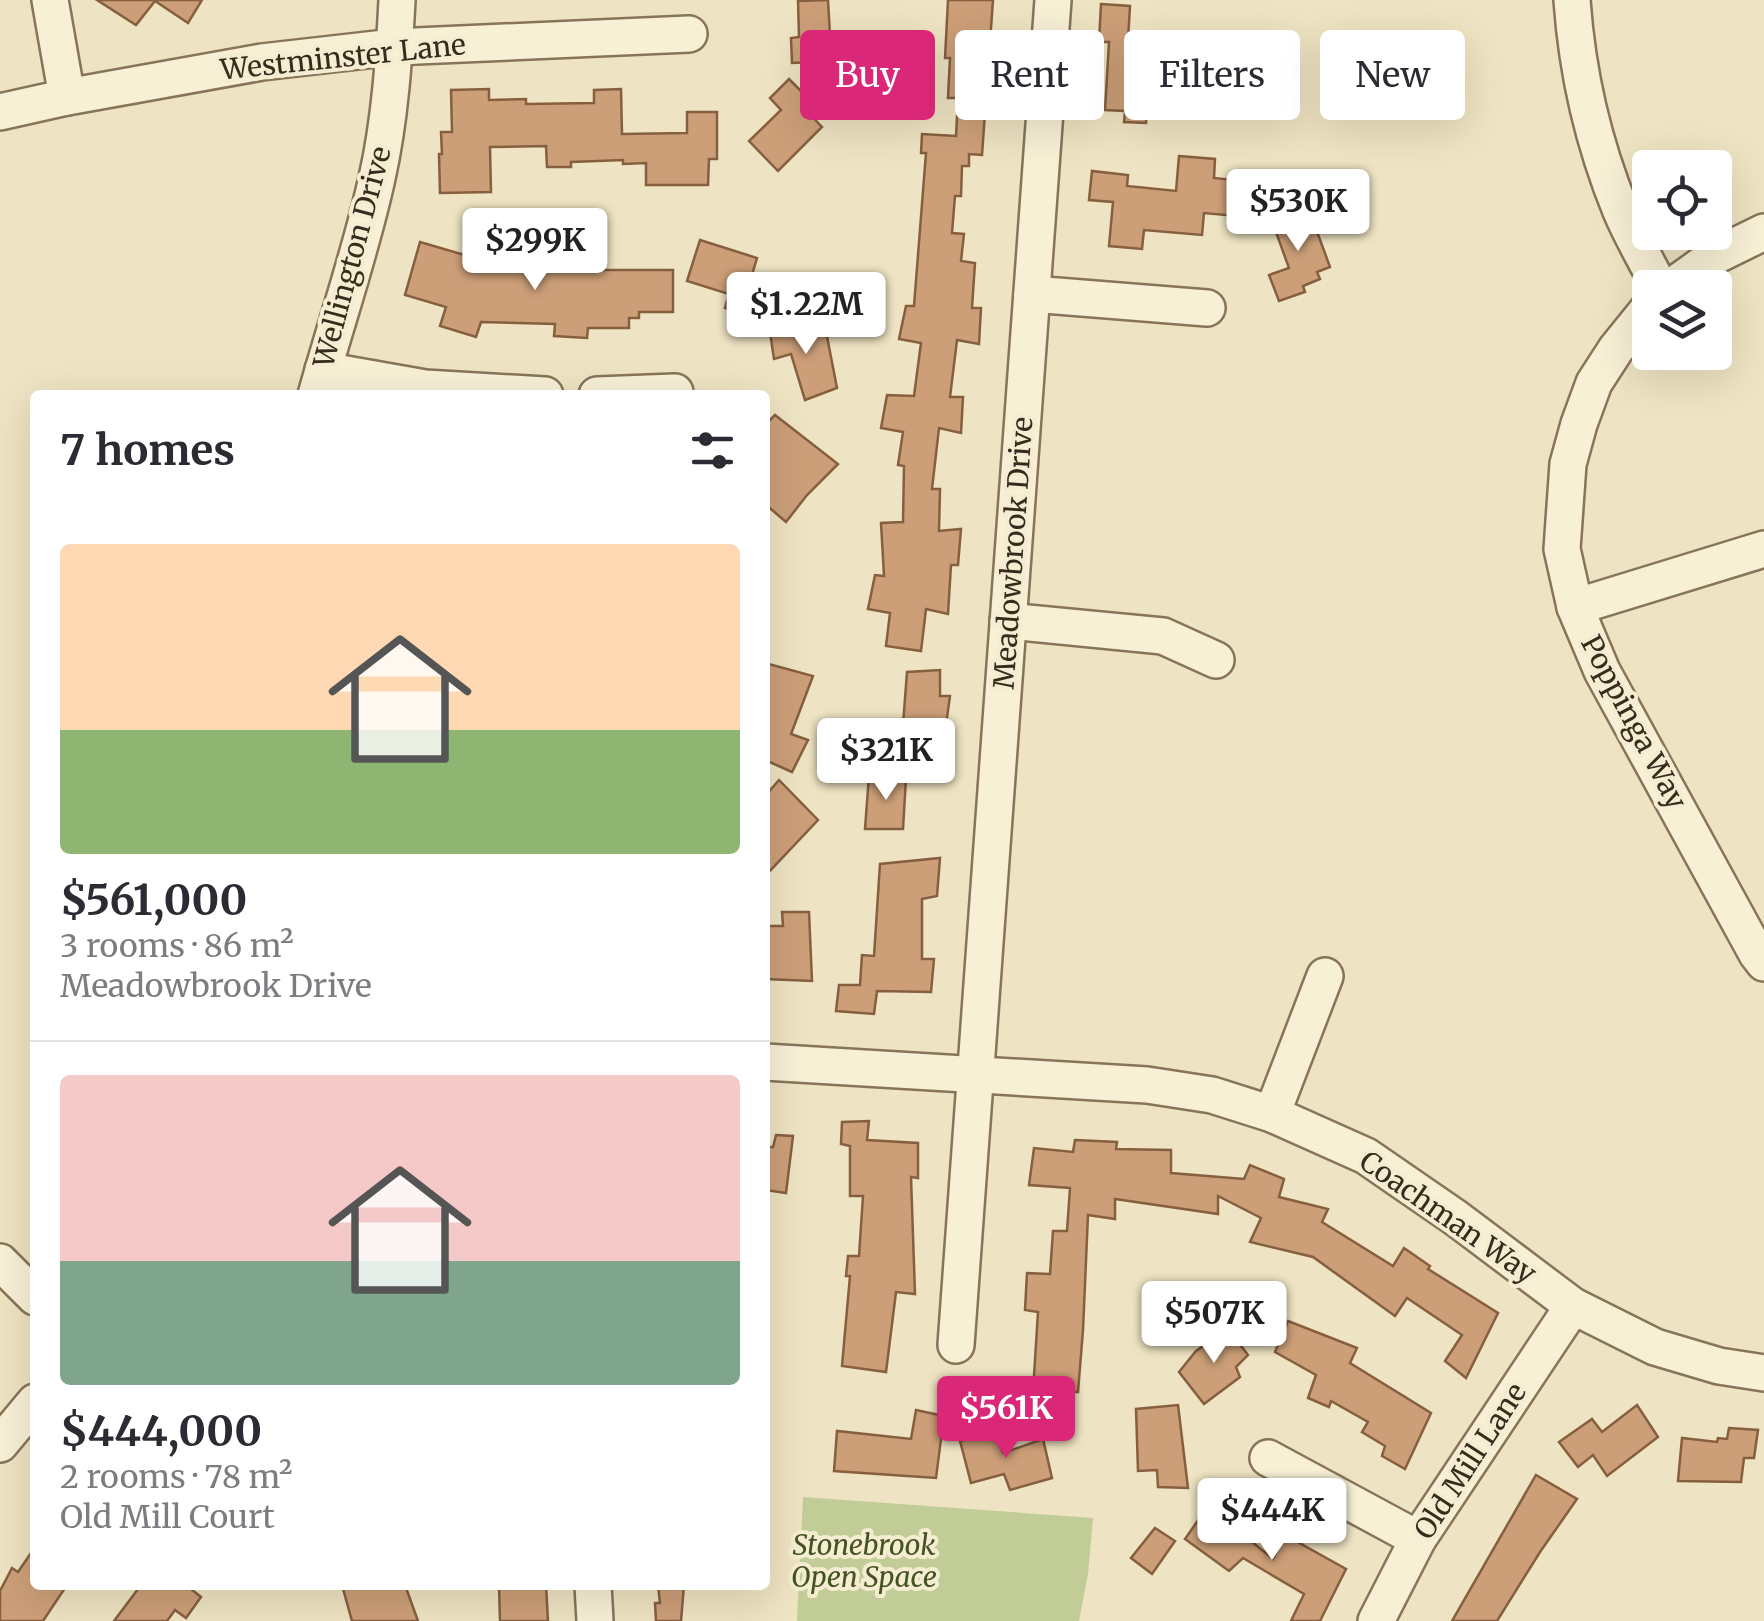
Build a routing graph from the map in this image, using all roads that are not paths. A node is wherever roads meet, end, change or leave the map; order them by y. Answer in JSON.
{"nodes":[{"id":1,"x":50,"y":0,"type":"edge"},
{"id":2,"x":396,"y":0,"type":"edge"},
{"id":3,"x":1053,"y":0,"type":"edge"},
{"id":4,"x":1572,"y":0,"type":"edge"},
{"id":5,"x":689,"y":34,"type":"dead end"},
{"id":6,"x":394,"y":47,"type":"junction"},
{"id":7,"x":67,"y":98,"type":"junction"},
{"id":8,"x":0,"y":112,"type":"edge"},
{"id":9,"x":1764,"y":232,"type":"edge"},
{"id":10,"x":1651,"y":270,"type":"edge"},
{"id":11,"x":1694,"y":270,"type":"edge"},
{"id":12,"x":1032,"y":294,"type":"junction"},
{"id":13,"x":1206,"y":308,"type":"dead end"},
{"id":14,"x":1632,"y":329,"type":"edge"},
{"id":15,"x":320,"y":382,"type":"edge"},
{"id":16,"x":460,"y":390,"type":"edge"},
{"id":17,"x":1764,"y":549,"type":"edge"},
{"id":18,"x":1575,"y":607,"type":"junction"},
{"id":19,"x":1008,"y":621,"type":"junction"},
{"id":20,"x":1216,"y":660,"type":"dead end"},
{"id":21,"x":1764,"y":963,"type":"edge"},
{"id":22,"x":1325,"y":976,"type":"dead end"},
{"id":23,"x":770,"y":1062,"type":"edge"},
{"id":24,"x":976,"y":1074,"type":"junction"},
{"id":25,"x":1272,"y":1114,"type":"junction"},
{"id":26,"x":0,"y":1262,"type":"edge"},
{"id":27,"x":30,"y":1292,"type":"edge"},
{"id":28,"x":1573,"y":1306,"type":"junction"},
{"id":29,"x":956,"y":1345,"type":"dead end"},
{"id":30,"x":1764,"y":1373,"type":"edge"},
{"id":31,"x":30,"y":1408,"type":"edge"},
{"id":32,"x":0,"y":1444,"type":"edge"},
{"id":33,"x":1268,"y":1458,"type":"dead end"},
{"id":34,"x":1418,"y":1538,"type":"junction"},
{"id":35,"x":593,"y":1590,"type":"edge"},
{"id":36,"x":595,"y":1621,"type":"edge"},
{"id":37,"x":1376,"y":1621,"type":"edge"}],
"edges":[{"from":1,"to":7,"type":"street"},
{"from":2,"to":6,"type":"street","name":"Wellington Drive"},
{"from":3,"to":12,"type":"street","name":"Meadowbrook Drive"},
{"from":4,"to":10,"type":"street"},
{"from":5,"to":6,"type":"street","name":"Westminster Lane"},
{"from":6,"to":7,"type":"street","name":"Westminster Lane"},
{"from":6,"to":15,"type":"street","name":"Wellington Drive"},
{"from":7,"to":8,"type":"street","name":"Westminster Lane"},
{"from":9,"to":11,"type":"street"},
{"from":12,"to":13,"type":"street"},
{"from":12,"to":19,"type":"street","name":"Meadowbrook Drive"},
{"from":14,"to":18,"type":"street","name":"Poppinga Way"},
{"from":15,"to":16,"type":"street"},
{"from":17,"to":18,"type":"street"},
{"from":18,"to":21,"type":"street","name":"Poppinga Way"},
{"from":19,"to":20,"type":"street"},
{"from":19,"to":24,"type":"street","name":"Meadowbrook Drive"},
{"from":22,"to":25,"type":"street"},
{"from":23,"to":24,"type":"street","name":"Coachman Way"},
{"from":24,"to":25,"type":"street","name":"Coachman Way"},
{"from":24,"to":29,"type":"street","name":"Meadowbrook Drive"},
{"from":25,"to":28,"type":"street","name":"Coachman Way"},
{"from":26,"to":27,"type":"street"},
{"from":28,"to":30,"type":"street","name":"Coachman Way"},
{"from":28,"to":34,"type":"street","name":"Old Mill Lane"},
{"from":31,"to":32,"type":"street"},
{"from":33,"to":34,"type":"street"},
{"from":34,"to":37,"type":"street","name":"Old Mill Lane"},
{"from":35,"to":36,"type":"street"}]}
